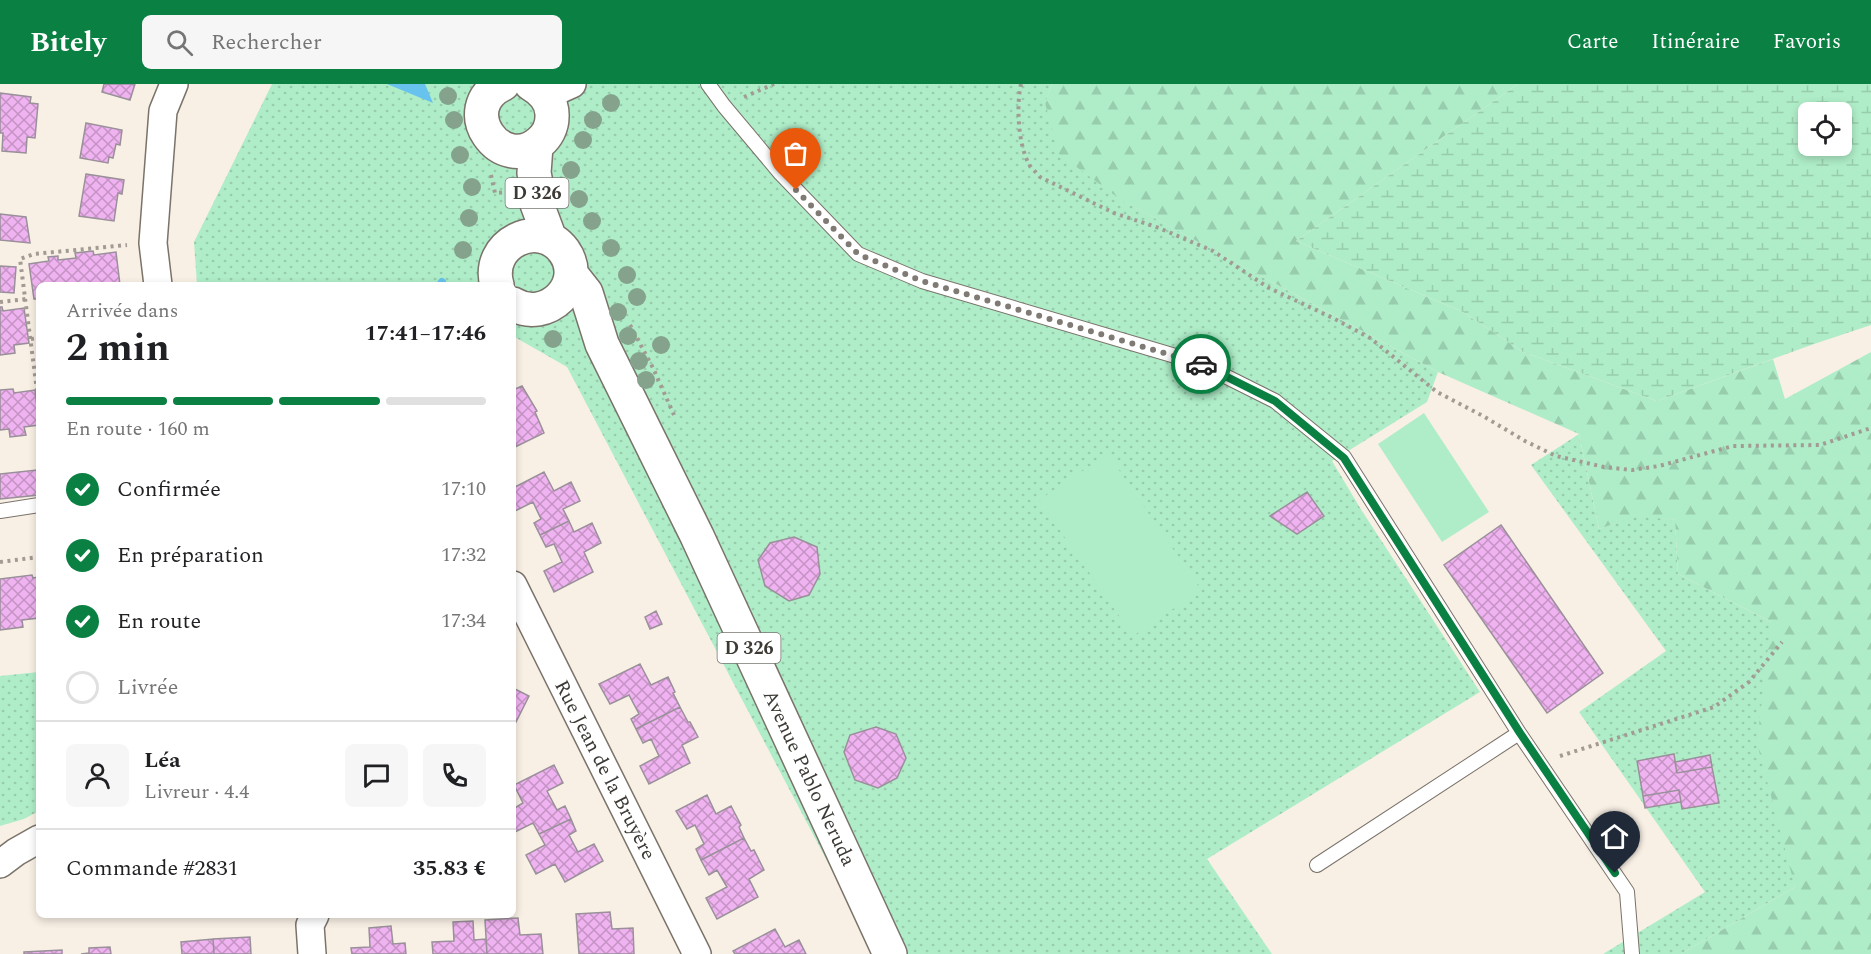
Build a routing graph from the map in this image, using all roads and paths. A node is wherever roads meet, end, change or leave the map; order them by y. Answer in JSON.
{"nodes":[{"id":1,"x":174,"y":84,"type":"edge"},
{"id":2,"x":708,"y":84,"type":"edge"},
{"id":3,"x":774,"y":84,"type":"edge"},
{"id":4,"x":1021,"y":84,"type":"edge"},
{"id":5,"x":499,"y":85,"type":"edge"},
{"id":6,"x":550,"y":88,"type":"edge"},
{"id":7,"x":724,"y":106,"type":"junction"},
{"id":8,"x":520,"y":147,"type":"junction"},
{"id":9,"x":550,"y":239,"type":"junction"},
{"id":10,"x":514,"y":240,"type":"junction"},
{"id":11,"x":153,"y":243,"type":"junction"},
{"id":12,"x":571,"y":274,"type":"junction"},
{"id":13,"x":158,"y":282,"type":"edge"},
{"id":14,"x":505,"y":282,"type":"edge"},
{"id":15,"x":516,"y":296,"type":"edge"},
{"id":16,"x":26,"y":299,"type":"junction"},
{"id":17,"x":516,"y":299,"type":"edge"},
{"id":18,"x":0,"y":302,"type":"edge"},
{"id":19,"x":36,"y":338,"type":"edge"},
{"id":20,"x":31,"y":339,"type":"junction"},
{"id":21,"x":602,"y":344,"type":"junction"},
{"id":22,"x":36,"y":381,"type":"edge"},
{"id":23,"x":1871,"y":428,"type":"edge"},
{"id":24,"x":36,"y":505,"type":"edge"},
{"id":25,"x":0,"y":511,"type":"edge"},
{"id":26,"x":36,"y":557,"type":"edge"},
{"id":27,"x":0,"y":562,"type":"edge"},
{"id":28,"x":516,"y":591,"type":"edge"},
{"id":29,"x":1782,"y":642,"type":"dead end"},
{"id":30,"x":1520,"y":733,"type":"junction"},
{"id":31,"x":1539,"y":763,"type":"junction"},
{"id":32,"x":36,"y":841,"type":"edge"},
{"id":33,"x":0,"y":864,"type":"edge"},
{"id":34,"x":1317,"y":865,"type":"dead end"},
{"id":35,"x":314,"y":918,"type":"edge"},
{"id":36,"x":312,"y":954,"type":"edge"},
{"id":37,"x":697,"y":954,"type":"edge"},
{"id":38,"x":890,"y":954,"type":"edge"},
{"id":39,"x":1632,"y":954,"type":"edge"}],
"edges":[{"from":1,"to":11,"type":"street"},
{"from":2,"to":7,"type":"lane"},
{"from":3,"to":7,"type":"path"},
{"from":4,"to":23,"type":"path"},
{"from":5,"to":8,"type":"main road"},
{"from":6,"to":8,"type":"main road"},
{"from":7,"to":30,"type":"lane"},
{"from":8,"to":9,"type":"main road","number":"D 326"},
{"from":8,"to":10,"type":"main road","number":"D 326"},
{"from":9,"to":10,"type":"main road"},
{"from":9,"to":12,"type":"main road"},
{"from":10,"to":14,"type":"main road"},
{"from":11,"to":13,"type":"street"},
{"from":11,"to":16,"type":"path"},
{"from":12,"to":15,"type":"main road"},
{"from":12,"to":21,"type":"main road","number":"D 326"},
{"from":16,"to":18,"type":"path"},
{"from":16,"to":20,"type":"path"},
{"from":17,"to":21,"type":"main road","number":"D 326"},
{"from":19,"to":20,"type":"path"},
{"from":20,"to":22,"type":"path"},
{"from":21,"to":38,"type":"main road","name":"Avenue Pablo Neruda","number":"D 326"},
{"from":24,"to":25,"type":"lane"},
{"from":26,"to":27,"type":"path"},
{"from":28,"to":37,"type":"street","name":"Rue Jean de la Bruyère"},
{"from":29,"to":31,"type":"path"},
{"from":30,"to":31,"type":"lane"},
{"from":30,"to":34,"type":"lane"},
{"from":31,"to":39,"type":"lane"},
{"from":32,"to":33,"type":"street"},
{"from":35,"to":36,"type":"street"}]}
